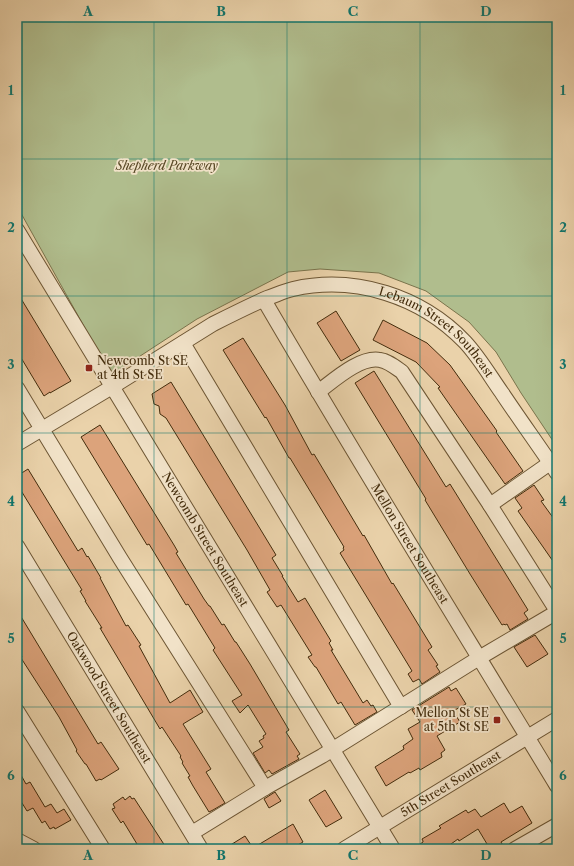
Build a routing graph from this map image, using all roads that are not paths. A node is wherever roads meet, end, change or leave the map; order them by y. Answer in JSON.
{"nodes":[{"id":1,"x":17,"y":230,"type":"edge"},
{"id":2,"x":264,"y":300,"type":"junction"},
{"id":3,"x":183,"y":343,"type":"junction"},
{"id":4,"x":112,"y":387,"type":"junction"},
{"id":5,"x":17,"y":388,"type":"edge"},
{"id":6,"x":318,"y":392,"type":"junction"},
{"id":7,"x":42,"y":429,"type":"junction"},
{"id":8,"x":17,"y":444,"type":"edge"},
{"id":9,"x":554,"y":468,"type":"edge"},
{"id":10,"x":490,"y":505,"type":"junction"},
{"id":11,"x":17,"y":546,"type":"edge"},
{"id":12,"x":557,"y":611,"type":"edge"},
{"id":13,"x":480,"y":658,"type":"junction"},
{"id":14,"x":401,"y":707,"type":"junction"},
{"id":15,"x":17,"y":711,"type":"edge"},
{"id":16,"x":557,"y":719,"type":"edge"},
{"id":17,"x":528,"y":738,"type":"junction"},
{"id":18,"x":332,"y":750,"type":"junction"},
{"id":19,"x":557,"y":786,"type":"edge"},
{"id":20,"x":265,"y":788,"type":"junction"},
{"id":21,"x":557,"y":825,"type":"edge"},
{"id":22,"x":380,"y":827,"type":"junction"},
{"id":23,"x":192,"y":833,"type":"junction"},
{"id":24,"x":17,"y":840,"type":"edge"},
{"id":25,"x":34,"y":849,"type":"edge"},
{"id":26,"x":103,"y":849,"type":"edge"},
{"id":27,"x":201,"y":849,"type":"edge"},
{"id":28,"x":344,"y":849,"type":"edge"},
{"id":29,"x":393,"y":849,"type":"edge"},
{"id":30,"x":515,"y":849,"type":"edge"}],
"edges":[{"from":1,"to":4,"type":"street","name":"Newcomb Street Southeast"},
{"from":2,"to":3,"type":"street","name":"Lebaum Street Southeast"},
{"from":2,"to":6,"type":"street","name":"Mellon Street Southeast"},
{"from":2,"to":9,"type":"street","name":"Lebaum Street Southeast"},
{"from":3,"to":4,"type":"street","name":"Lebaum Street Southeast"},
{"from":3,"to":14,"type":"street"},
{"from":4,"to":7,"type":"street","name":"Lebaum Street Southeast"},
{"from":4,"to":18,"type":"street","name":"Newcomb Street Southeast"},
{"from":5,"to":7,"type":"street"},
{"from":6,"to":10,"type":"street"},
{"from":6,"to":13,"type":"street","name":"Mellon Street Southeast"},
{"from":7,"to":8,"type":"street","name":"Lebaum Street Southeast"},
{"from":7,"to":20,"type":"street"},
{"from":9,"to":10,"type":"street"},
{"from":10,"to":12,"type":"street"},
{"from":11,"to":23,"type":"street","name":"Oakwood Street Southeast"},
{"from":12,"to":13,"type":"street"},
{"from":13,"to":14,"type":"street"},
{"from":13,"to":17,"type":"street","name":"Mellon Street Southeast"},
{"from":14,"to":18,"type":"street"},
{"from":15,"to":26,"type":"street"},
{"from":16,"to":17,"type":"street","name":"5th Street Southeast"},
{"from":17,"to":19,"type":"street","name":"Mellon Street Southeast"},
{"from":17,"to":22,"type":"street","name":"5th Street Southeast"},
{"from":18,"to":20,"type":"street"},
{"from":18,"to":22,"type":"street","name":"Newcomb Street Southeast"},
{"from":20,"to":23,"type":"street"},
{"from":21,"to":30,"type":"street"},
{"from":22,"to":28,"type":"street","name":"5th Street Southeast"},
{"from":22,"to":29,"type":"street","name":"Newcomb Street Southeast"},
{"from":23,"to":27,"type":"street","name":"Oakwood Street Southeast"},
{"from":24,"to":25,"type":"street"}]}
